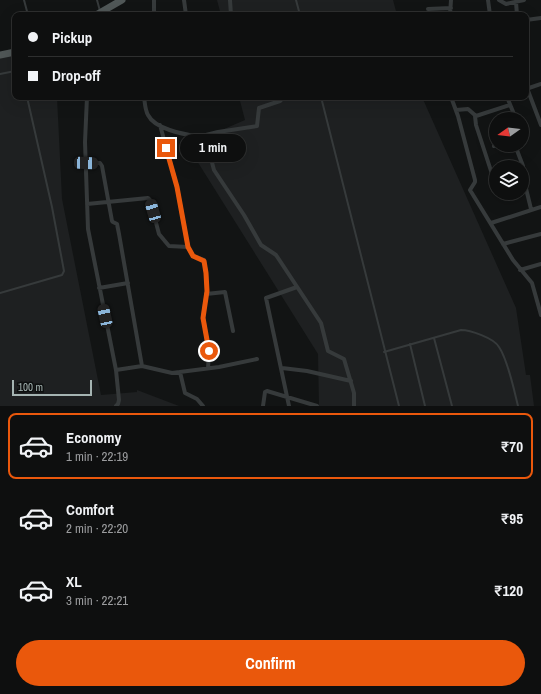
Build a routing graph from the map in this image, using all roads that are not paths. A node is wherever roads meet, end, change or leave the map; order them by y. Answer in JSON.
{"nodes":[{"id":1,"x":24,"y":0,"type":"edge"},
{"id":2,"x":97,"y":0,"type":"edge"},
{"id":3,"x":122,"y":0,"type":"edge"},
{"id":4,"x":154,"y":0,"type":"edge"},
{"id":5,"x":184,"y":0,"type":"edge"},
{"id":6,"x":230,"y":0,"type":"edge"},
{"id":7,"x":296,"y":0,"type":"edge"},
{"id":8,"x":451,"y":0,"type":"edge"},
{"id":9,"x":488,"y":0,"type":"edge"},
{"id":10,"x":499,"y":0,"type":"edge"},
{"id":11,"x":524,"y":0,"type":"edge"},
{"id":12,"x":516,"y":2,"type":"junction"},
{"id":13,"x":451,"y":8,"type":"junction"},
{"id":14,"x":428,"y":9,"type":"dead end"},
{"id":15,"x":27,"y":12,"type":"edge"},
{"id":16,"x":98,"y":12,"type":"edge"},
{"id":17,"x":101,"y":12,"type":"edge"},
{"id":18,"x":154,"y":12,"type":"edge"},
{"id":19,"x":186,"y":12,"type":"edge"},
{"id":20,"x":231,"y":12,"type":"edge"},
{"id":21,"x":299,"y":12,"type":"edge"},
{"id":22,"x":450,"y":12,"type":"edge"},
{"id":23,"x":490,"y":12,"type":"edge"},
{"id":24,"x":517,"y":12,"type":"edge"},
{"id":25,"x":541,"y":18,"type":"edge"},
{"id":26,"x":529,"y":20,"type":"edge"},
{"id":27,"x":12,"y":53,"type":"edge"},
{"id":28,"x":0,"y":55,"type":"edge"},
{"id":29,"x":12,"y":72,"type":"edge"},
{"id":30,"x":0,"y":74,"type":"edge"},
{"id":31,"x":541,"y":84,"type":"edge"},
{"id":32,"x":529,"y":88,"type":"edge"},
{"id":33,"x":529,"y":94,"type":"edge"},
{"id":34,"x":28,"y":100,"type":"edge"},
{"id":35,"x":87,"y":100,"type":"edge"},
{"id":36,"x":145,"y":100,"type":"edge"},
{"id":37,"x":281,"y":100,"type":"edge"},
{"id":38,"x":322,"y":100,"type":"edge"},
{"id":39,"x":452,"y":100,"type":"edge"},
{"id":40,"x":508,"y":100,"type":"edge"},
{"id":41,"x":510,"y":105,"type":"junction"},
{"id":42,"x":456,"y":110,"type":"junction"},
{"id":43,"x":513,"y":112,"type":"edge"},
{"id":44,"x":475,"y":116,"type":"junction"},
{"id":45,"x":160,"y":125,"type":"junction"},
{"id":46,"x":541,"y":126,"type":"edge"},
{"id":47,"x":205,"y":138,"type":"junction"},
{"id":48,"x":86,"y":163,"type":"junction"},
{"id":49,"x":489,"y":165,"type":"edge"},
{"id":50,"x":529,"y":200,"type":"edge"},
{"id":51,"x":108,"y":202,"type":"junction"},
{"id":52,"x":87,"y":204,"type":"junction"},
{"id":53,"x":541,"y":207,"type":"edge"},
{"id":54,"x":531,"y":209,"type":"junction"},
{"id":55,"x":491,"y":223,"type":"junction"},
{"id":56,"x":541,"y":234,"type":"edge"},
{"id":57,"x":503,"y":244,"type":"junction"},
{"id":58,"x":188,"y":247,"type":"junction"},
{"id":59,"x":541,"y":264,"type":"edge"},
{"id":60,"x":520,"y":270,"type":"junction"},
{"id":61,"x":128,"y":283,"type":"junction"},
{"id":62,"x":297,"y":287,"type":"junction"},
{"id":63,"x":99,"y":288,"type":"junction"},
{"id":64,"x":0,"y":293,"type":"edge"},
{"id":65,"x":206,"y":294,"type":"junction"},
{"id":66,"x":539,"y":301,"type":"edge"},
{"id":67,"x":541,"y":315,"type":"edge"},
{"id":68,"x":233,"y":331,"type":"dead end"},
{"id":69,"x":434,"y":338,"type":"junction"},
{"id":70,"x":410,"y":344,"type":"junction"},
{"id":71,"x":384,"y":352,"type":"junction"},
{"id":72,"x":257,"y":359,"type":"dead end"},
{"id":73,"x":142,"y":366,"type":"junction"},
{"id":74,"x":208,"y":368,"type":"junction"},
{"id":75,"x":282,"y":368,"type":"junction"},
{"id":76,"x":116,"y":370,"type":"junction"},
{"id":77,"x":180,"y":372,"type":"junction"},
{"id":78,"x":351,"y":382,"type":"junction"},
{"id":79,"x":288,"y":398,"type":"junction"},
{"id":80,"x":116,"y":406,"type":"edge"},
{"id":81,"x":203,"y":406,"type":"edge"},
{"id":82,"x":263,"y":406,"type":"edge"},
{"id":83,"x":290,"y":406,"type":"edge"},
{"id":84,"x":317,"y":406,"type":"edge"},
{"id":85,"x":354,"y":406,"type":"edge"},
{"id":86,"x":399,"y":406,"type":"edge"},
{"id":87,"x":425,"y":406,"type":"edge"},
{"id":88,"x":452,"y":406,"type":"edge"},
{"id":89,"x":518,"y":406,"type":"edge"}],
"edges":[{"from":1,"to":15,"type":"lane"},
{"from":2,"to":16,"type":"lane"},
{"from":3,"to":17,"type":"main road"},
{"from":4,"to":18,"type":"street"},
{"from":5,"to":19,"type":"street"},
{"from":6,"to":20,"type":"street"},
{"from":7,"to":21,"type":"lane"},
{"from":8,"to":13,"type":"street"},
{"from":9,"to":23,"type":"street"},
{"from":10,"to":12,"type":"street"},
{"from":11,"to":12,"type":"street"},
{"from":12,"to":24,"type":"street"},
{"from":13,"to":14,"type":"street"},
{"from":13,"to":22,"type":"street"},
{"from":25,"to":26,"type":"street"},
{"from":27,"to":28,"type":"main road"},
{"from":29,"to":30,"type":"lane"},
{"from":31,"to":32,"type":"street"},
{"from":33,"to":46,"type":"street"},
{"from":34,"to":64,"type":"lane"},
{"from":35,"to":48,"type":"street"},
{"from":36,"to":45,"type":"street"},
{"from":37,"to":47,"type":"street"},
{"from":38,"to":71,"type":"lane"},
{"from":39,"to":42,"type":"street"},
{"from":40,"to":41,"type":"street"},
{"from":41,"to":43,"type":"street"},
{"from":41,"to":44,"type":"street"},
{"from":42,"to":44,"type":"street"},
{"from":42,"to":55,"type":"street"},
{"from":44,"to":49,"type":"street"},
{"from":45,"to":47,"type":"street"},
{"from":45,"to":58,"type":"street"},
{"from":47,"to":62,"type":"street"},
{"from":48,"to":51,"type":"street"},
{"from":48,"to":52,"type":"street"},
{"from":50,"to":54,"type":"street"},
{"from":51,"to":52,"type":"street"},
{"from":51,"to":58,"type":"street"},
{"from":51,"to":61,"type":"street"},
{"from":52,"to":63,"type":"street"},
{"from":53,"to":54,"type":"street"},
{"from":54,"to":55,"type":"street"},
{"from":55,"to":57,"type":"street"},
{"from":56,"to":57,"type":"street"},
{"from":57,"to":60,"type":"street"},
{"from":58,"to":65,"type":"street"},
{"from":59,"to":60,"type":"street"},
{"from":60,"to":66,"type":"street"},
{"from":61,"to":63,"type":"street"},
{"from":61,"to":73,"type":"street"},
{"from":62,"to":75,"type":"street"},
{"from":62,"to":78,"type":"street"},
{"from":63,"to":76,"type":"street"},
{"from":65,"to":68,"type":"street"},
{"from":65,"to":74,"type":"street"},
{"from":66,"to":67,"type":"street"},
{"from":69,"to":70,"type":"lane"},
{"from":69,"to":88,"type":"lane"},
{"from":69,"to":89,"type":"lane"},
{"from":70,"to":71,"type":"lane"},
{"from":70,"to":87,"type":"lane"},
{"from":71,"to":86,"type":"lane"},
{"from":72,"to":74,"type":"street"},
{"from":73,"to":76,"type":"street"},
{"from":73,"to":77,"type":"street"},
{"from":74,"to":77,"type":"street"},
{"from":75,"to":78,"type":"street"},
{"from":75,"to":79,"type":"street"},
{"from":76,"to":80,"type":"street"},
{"from":77,"to":81,"type":"street"},
{"from":78,"to":85,"type":"street"},
{"from":79,"to":82,"type":"street"},
{"from":79,"to":83,"type":"street"},
{"from":79,"to":84,"type":"street"}]}
